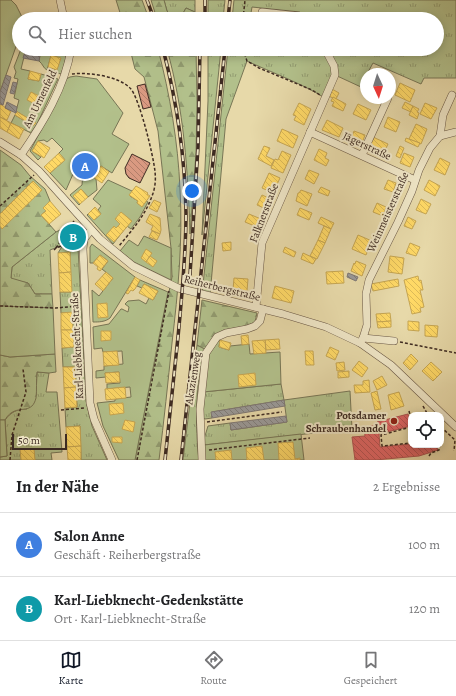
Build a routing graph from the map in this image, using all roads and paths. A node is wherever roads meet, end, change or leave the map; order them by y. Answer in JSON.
{"nodes":[{"id":1,"x":60,"y":0,"type":"edge"},
{"id":2,"x":245,"y":0,"type":"edge"},
{"id":3,"x":63,"y":12,"type":"edge"},
{"id":4,"x":244,"y":12,"type":"edge"},
{"id":5,"x":70,"y":56,"type":"edge"},
{"id":6,"x":245,"y":56,"type":"edge"},
{"id":7,"x":329,"y":56,"type":"edge"},
{"id":8,"x":64,"y":74,"type":"junction"},
{"id":9,"x":452,"y":95,"type":"dead end"},
{"id":10,"x":325,"y":98,"type":"junction"},
{"id":11,"x":385,"y":104,"type":"edge"},
{"id":12,"x":310,"y":132,"type":"junction"},
{"id":13,"x":456,"y":132,"type":"edge"},
{"id":14,"x":440,"y":136,"type":"junction"},
{"id":15,"x":0,"y":142,"type":"edge"},
{"id":16,"x":21,"y":155,"type":"junction"},
{"id":17,"x":362,"y":155,"type":"junction"},
{"id":18,"x":35,"y":175,"type":"dead end"},
{"id":19,"x":415,"y":180,"type":"junction"},
{"id":20,"x":0,"y":206,"type":"edge"},
{"id":21,"x":79,"y":215,"type":"junction"},
{"id":22,"x":90,"y":230,"type":"junction"},
{"id":23,"x":84,"y":239,"type":"junction"},
{"id":24,"x":56,"y":248,"type":"junction"},
{"id":25,"x":54,"y":250,"type":"dead end"},
{"id":26,"x":114,"y":252,"type":"junction"},
{"id":27,"x":169,"y":297,"type":"dead end"},
{"id":28,"x":0,"y":306,"type":"edge"},
{"id":29,"x":86,"y":306,"type":"junction"},
{"id":30,"x":259,"y":308,"type":"junction"},
{"id":31,"x":362,"y":340,"type":"junction"},
{"id":32,"x":394,"y":341,"type":"joint"},
{"id":33,"x":456,"y":353,"type":"edge"},
{"id":34,"x":23,"y":369,"type":"dead end"},
{"id":35,"x":422,"y":404,"type":"dead end"},
{"id":36,"x":91,"y":407,"type":"junction"},
{"id":37,"x":61,"y":410,"type":"dead end"},
{"id":38,"x":282,"y":412,"type":"dead end"},
{"id":39,"x":426,"y":412,"type":"edge"},
{"id":40,"x":199,"y":423,"type":"junction"},
{"id":41,"x":456,"y":427,"type":"edge"},
{"id":42,"x":408,"y":428,"type":"edge"},
{"id":43,"x":444,"y":430,"type":"edge"},
{"id":44,"x":310,"y":438,"type":"dead end"},
{"id":45,"x":455,"y":440,"type":"edge"},
{"id":46,"x":408,"y":443,"type":"edge"},
{"id":47,"x":439,"y":448,"type":"edge"},
{"id":48,"x":454,"y":451,"type":"dead end"},
{"id":49,"x":430,"y":456,"type":"dead end"},
{"id":50,"x":205,"y":457,"type":"edge"},
{"id":51,"x":10,"y":460,"type":"edge"},
{"id":52,"x":112,"y":460,"type":"edge"},
{"id":53,"x":137,"y":460,"type":"edge"}],
"edges":[{"from":1,"to":3,"type":"street"},
{"from":2,"to":4,"type":"path"},
{"from":5,"to":8,"type":"street","name":"Am Urnenfeld"},
{"from":6,"to":10,"type":"path"},
{"from":7,"to":10,"type":"street","name":"Falknerstraße"},
{"from":8,"to":16,"type":"street","name":"Am Urnenfeld"},
{"from":8,"to":26,"type":"path"},
{"from":9,"to":14,"type":"street"},
{"from":10,"to":12,"type":"street","name":"Falknerstraße"},
{"from":11,"to":17,"type":"street"},
{"from":12,"to":17,"type":"street","name":"Jägerstraße"},
{"from":12,"to":30,"type":"street","name":"Falknerstraße"},
{"from":13,"to":14,"type":"street"},
{"from":14,"to":19,"type":"street","name":"Weinmeisterstraße"},
{"from":15,"to":16,"type":"street","name":"Reiherbergstraße"},
{"from":16,"to":21,"type":"street","name":"Reiherbergstraße"},
{"from":17,"to":19,"type":"street","name":"Jägerstraße"},
{"from":18,"to":20,"type":"path"},
{"from":19,"to":31,"type":"street","name":"Weinmeisterstraße"},
{"from":21,"to":22,"type":"street","name":"Reiherbergstraße"},
{"from":21,"to":24,"type":"path"},
{"from":22,"to":23,"type":"street"},
{"from":22,"to":26,"type":"street","name":"Reiherbergstraße"},
{"from":23,"to":24,"type":"path"},
{"from":23,"to":29,"type":"street","name":"Karl-Liebknecht-Straße"},
{"from":24,"to":25,"type":"path"},
{"from":26,"to":30,"type":"street","name":"Reiherbergstraße"},
{"from":27,"to":53,"type":"path"},
{"from":28,"to":29,"type":"path"},
{"from":29,"to":36,"type":"street","name":"Karl-Liebknecht-Straße"},
{"from":30,"to":31,"type":"street","name":"Reiherbergstraße"},
{"from":30,"to":40,"type":"street","name":"Akazienweg"},
{"from":31,"to":32,"type":"street"},
{"from":31,"to":41,"type":"street","name":"Reiherbergstraße"},
{"from":32,"to":33,"type":"path"},
{"from":34,"to":51,"type":"path"},
{"from":35,"to":39,"type":"path"},
{"from":36,"to":37,"type":"path"},
{"from":36,"to":52,"type":"street","name":"Karl-Liebknecht-Straße"},
{"from":38,"to":40,"type":"path"},
{"from":40,"to":50,"type":"street","name":"Akazienweg"},
{"from":42,"to":46,"type":"path"},
{"from":43,"to":45,"type":"path"},
{"from":44,"to":50,"type":"path"},
{"from":45,"to":48,"type":"path"},
{"from":47,"to":49,"type":"path"}]}
